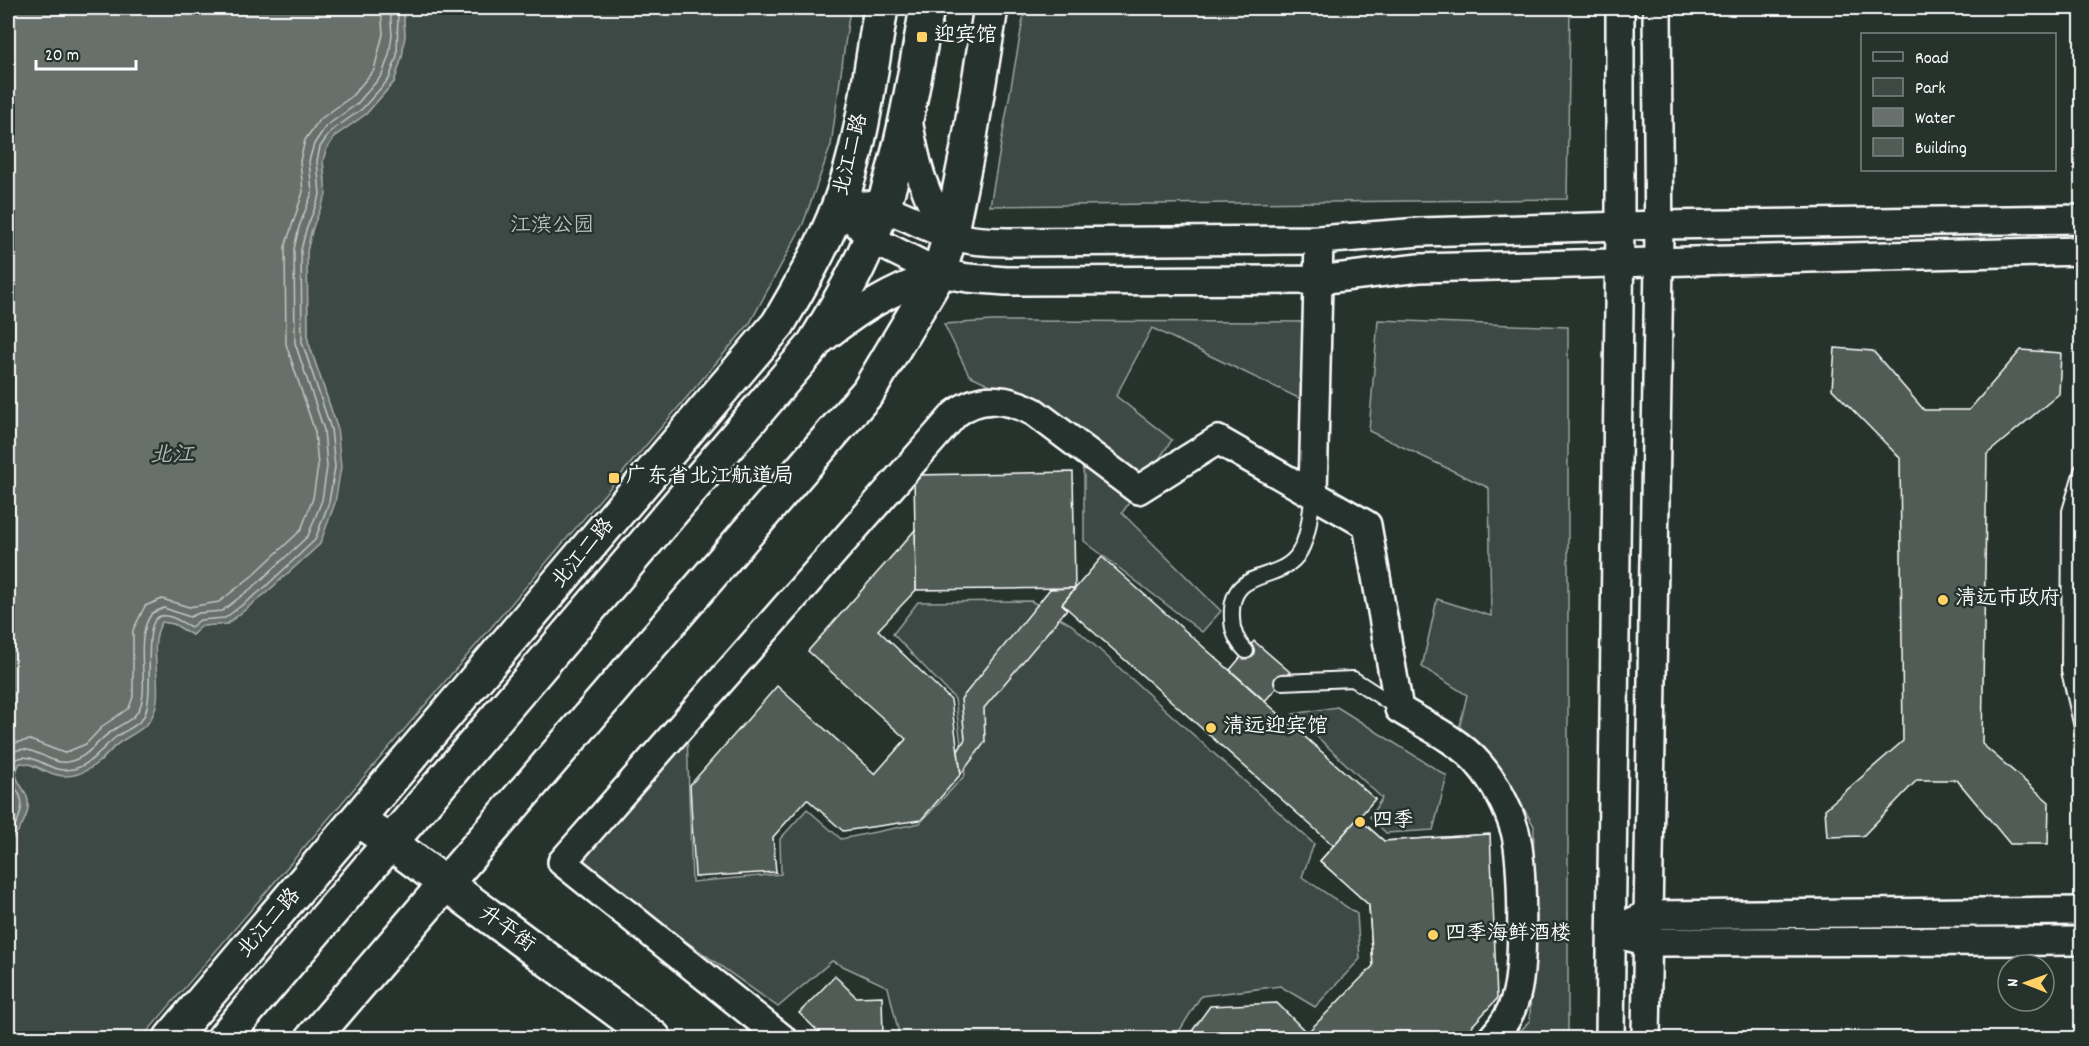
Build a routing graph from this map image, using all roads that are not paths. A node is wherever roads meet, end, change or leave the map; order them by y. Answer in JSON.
{"nodes":[{"id":1,"x":881,"y":8,"type":"edge"},
{"id":2,"x":927,"y":8,"type":"edge"},
{"id":3,"x":992,"y":8,"type":"edge"},
{"id":4,"x":1620,"y":8,"type":"edge"},
{"id":5,"x":1657,"y":8,"type":"edge"},
{"id":6,"x":907,"y":109,"type":"junction"},
{"id":7,"x":839,"y":204,"type":"junction"},
{"id":8,"x":882,"y":206,"type":"junction"},
{"id":9,"x":2082,"y":219,"type":"edge"},
{"id":10,"x":1659,"y":225,"type":"junction"},
{"id":11,"x":1620,"y":227,"type":"junction"},
{"id":12,"x":950,"y":236,"type":"junction"},
{"id":13,"x":871,"y":238,"type":"junction"},
{"id":14,"x":1319,"y":240,"type":"junction"},
{"id":15,"x":2082,"y":251,"type":"edge"},
{"id":16,"x":1659,"y":262,"type":"junction"},
{"id":17,"x":1618,"y":263,"type":"junction"},
{"id":18,"x":939,"y":273,"type":"junction"},
{"id":19,"x":1318,"y":280,"type":"junction"},
{"id":20,"x":812,"y":347,"type":"junction"},
{"id":21,"x":2082,"y":471,"type":"edge"},
{"id":22,"x":1313,"y":494,"type":"junction"},
{"id":23,"x":1246,"y":651,"type":"dead end"},
{"id":24,"x":1282,"y":682,"type":"dead end"},
{"id":25,"x":1399,"y":709,"type":"junction"},
{"id":26,"x":2082,"y":727,"type":"edge"},
{"id":27,"x":360,"y":819,"type":"junction"},
{"id":28,"x":391,"y":844,"type":"junction"},
{"id":29,"x":445,"y":885,"type":"junction"},
{"id":30,"x":2082,"y":911,"type":"edge"},
{"id":31,"x":1647,"y":915,"type":"junction"},
{"id":32,"x":1612,"y":932,"type":"junction"},
{"id":33,"x":2082,"y":941,"type":"edge"},
{"id":34,"x":1648,"y":942,"type":"junction"},
{"id":35,"x":171,"y":1038,"type":"edge"},
{"id":36,"x":224,"y":1038,"type":"edge"},
{"id":37,"x":313,"y":1038,"type":"edge"},
{"id":38,"x":651,"y":1038,"type":"edge"},
{"id":39,"x":782,"y":1038,"type":"edge"},
{"id":40,"x":1492,"y":1038,"type":"edge"},
{"id":41,"x":1610,"y":1038,"type":"edge"},
{"id":42,"x":1646,"y":1038,"type":"edge"}],
"edges":[{"from":1,"to":7,"type":"main road","name":"北江二路"},
{"from":2,"to":6,"type":"main road","name":"北江二路"},
{"from":3,"to":12,"type":"main road"},
{"from":4,"to":11,"type":"street"},
{"from":5,"to":10,"type":"street"},
{"from":6,"to":8,"type":"main road","name":"北江二路"},
{"from":6,"to":12,"type":"street"},
{"from":7,"to":8,"type":"street"},
{"from":7,"to":13,"type":"street"},
{"from":7,"to":27,"type":"main road","name":"北江二路"},
{"from":8,"to":12,"type":"street"},
{"from":8,"to":13,"type":"main road","name":"北江二路"},
{"from":9,"to":10,"type":"street"},
{"from":10,"to":11,"type":"street"},
{"from":10,"to":16,"type":"street"},
{"from":11,"to":14,"type":"street"},
{"from":11,"to":17,"type":"street"},
{"from":12,"to":14,"type":"street"},
{"from":12,"to":18,"type":"main road"},
{"from":13,"to":18,"type":"street"},
{"from":13,"to":20,"type":"main road","name":"北江二路"},
{"from":14,"to":19,"type":"street"},
{"from":15,"to":16,"type":"street"},
{"from":16,"to":17,"type":"street"},
{"from":16,"to":31,"type":"street"},
{"from":17,"to":19,"type":"street"},
{"from":17,"to":32,"type":"street"},
{"from":18,"to":19,"type":"street"},
{"from":18,"to":20,"type":"street"},
{"from":18,"to":29,"type":"main road"},
{"from":19,"to":22,"type":"street"},
{"from":20,"to":28,"type":"main road","name":"北江二路"},
{"from":21,"to":26,"type":"lane"},
{"from":22,"to":23,"type":"lane"},
{"from":22,"to":25,"type":"street"},
{"from":22,"to":39,"type":"street"},
{"from":24,"to":25,"type":"lane"},
{"from":25,"to":40,"type":"street"},
{"from":27,"to":28,"type":"main road","name":"升平街"},
{"from":27,"to":35,"type":"main road","name":"北江二路"},
{"from":28,"to":29,"type":"main road","name":"升平街"},
{"from":28,"to":36,"type":"main road","name":"北江二路"},
{"from":29,"to":37,"type":"main road"},
{"from":29,"to":38,"type":"main road","name":"升平街"},
{"from":30,"to":31,"type":"street"},
{"from":31,"to":32,"type":"street"},
{"from":31,"to":34,"type":"street"},
{"from":32,"to":34,"type":"street"},
{"from":32,"to":41,"type":"street"},
{"from":33,"to":34,"type":"street"},
{"from":34,"to":42,"type":"street"}]}
